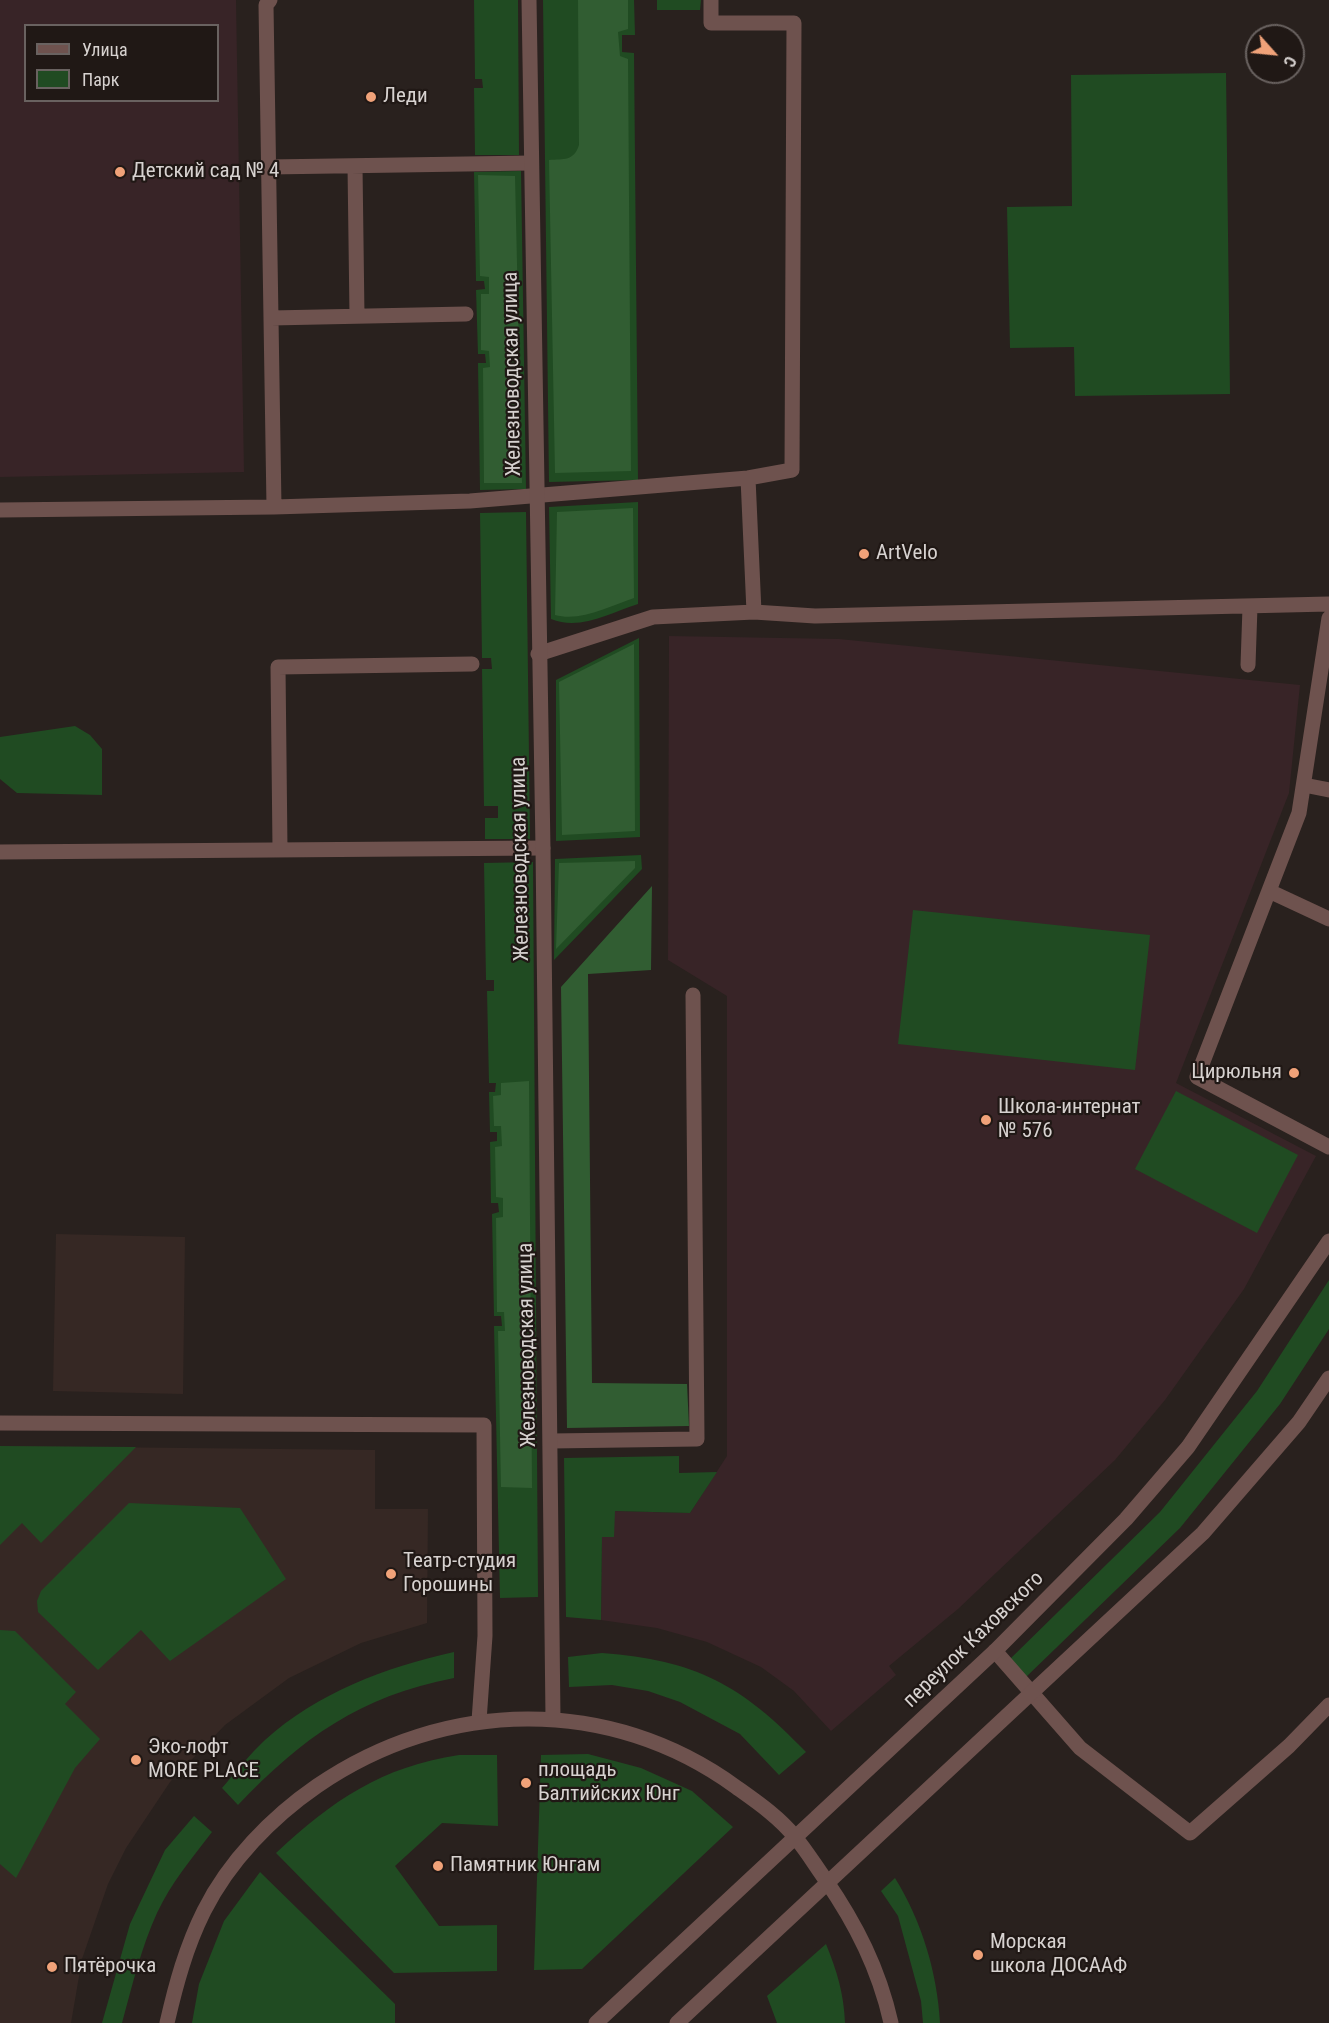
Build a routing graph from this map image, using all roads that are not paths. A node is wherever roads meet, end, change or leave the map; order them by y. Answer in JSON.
{"nodes":[{"id":1,"x":270,"y":0,"type":"edge"},
{"id":2,"x":529,"y":0,"type":"edge"},
{"id":3,"x":711,"y":0,"type":"edge"},
{"id":4,"x":531,"y":163,"type":"junction"},
{"id":5,"x":355,"y":166,"type":"junction"},
{"id":6,"x":269,"y":167,"type":"junction"},
{"id":7,"x":466,"y":314,"type":"dead end"},
{"id":8,"x":357,"y":316,"type":"junction"},
{"id":9,"x":271,"y":318,"type":"junction"},
{"id":10,"x":748,"y":478,"type":"junction"},
{"id":11,"x":536,"y":496,"type":"junction"},
{"id":12,"x":274,"y":507,"type":"junction"},
{"id":13,"x":0,"y":510,"type":"edge"},
{"id":14,"x":1329,"y":604,"type":"edge"},
{"id":15,"x":1250,"y":607,"type":"junction"},
{"id":16,"x":754,"y":612,"type":"junction"},
{"id":17,"x":1329,"y":618,"type":"edge"},
{"id":18,"x":538,"y":654,"type":"junction"},
{"id":19,"x":472,"y":664,"type":"dead end"},
{"id":20,"x":1248,"y":665,"type":"dead end"},
{"id":21,"x":1304,"y":784,"type":"junction"},
{"id":22,"x":1329,"y":790,"type":"edge"},
{"id":23,"x":543,"y":848,"type":"junction"},
{"id":24,"x":280,"y":849,"type":"junction"},
{"id":25,"x":0,"y":852,"type":"edge"},
{"id":26,"x":1269,"y":891,"type":"junction"},
{"id":27,"x":1329,"y":919,"type":"edge"},
{"id":28,"x":693,"y":994,"type":"dead end"},
{"id":29,"x":1329,"y":1147,"type":"edge"},
{"id":30,"x":1329,"y":1241,"type":"edge"},
{"id":31,"x":1329,"y":1378,"type":"edge"},
{"id":32,"x":0,"y":1423,"type":"edge"},
{"id":33,"x":551,"y":1441,"type":"junction"},
{"id":34,"x":995,"y":1651,"type":"junction"},
{"id":35,"x":1033,"y":1692,"type":"junction"},
{"id":36,"x":1329,"y":1705,"type":"edge"},
{"id":37,"x":554,"y":1718,"type":"junction"},
{"id":38,"x":479,"y":1721,"type":"junction"},
{"id":39,"x":795,"y":1836,"type":"junction"},
{"id":40,"x":828,"y":1884,"type":"junction"},
{"id":41,"x":167,"y":2023,"type":"edge"},
{"id":42,"x":596,"y":2023,"type":"edge"},
{"id":43,"x":677,"y":2023,"type":"edge"},
{"id":44,"x":891,"y":2023,"type":"edge"}],
"edges":[{"from":1,"to":6,"type":"street"},
{"from":2,"to":4,"type":"street","name":"Железноводская улица"},
{"from":3,"to":10,"type":"street"},
{"from":4,"to":5,"type":"street"},
{"from":4,"to":11,"type":"street","name":"Железноводская улица"},
{"from":5,"to":6,"type":"street"},
{"from":5,"to":8,"type":"street"},
{"from":6,"to":9,"type":"street"},
{"from":7,"to":8,"type":"street"},
{"from":8,"to":9,"type":"street"},
{"from":9,"to":12,"type":"street"},
{"from":10,"to":11,"type":"street"},
{"from":10,"to":16,"type":"street"},
{"from":11,"to":12,"type":"street"},
{"from":11,"to":18,"type":"street","name":"Железноводская улица"},
{"from":12,"to":13,"type":"street"},
{"from":14,"to":15,"type":"street"},
{"from":15,"to":16,"type":"street"},
{"from":15,"to":20,"type":"street"},
{"from":16,"to":18,"type":"street"},
{"from":17,"to":21,"type":"street"},
{"from":18,"to":23,"type":"street","name":"Железноводская улица"},
{"from":19,"to":24,"type":"street"},
{"from":21,"to":22,"type":"street"},
{"from":21,"to":26,"type":"street"},
{"from":23,"to":24,"type":"street"},
{"from":23,"to":33,"type":"street","name":"Железноводская улица"},
{"from":24,"to":25,"type":"street"},
{"from":26,"to":27,"type":"street"},
{"from":26,"to":29,"type":"street"},
{"from":28,"to":33,"type":"street"},
{"from":30,"to":34,"type":"street","name":"переулок Каховского"},
{"from":31,"to":35,"type":"street"},
{"from":32,"to":38,"type":"street"},
{"from":33,"to":37,"type":"street","name":"Железноводская улица"},
{"from":34,"to":35,"type":"street"},
{"from":34,"to":39,"type":"street","name":"переулок Каховского"},
{"from":35,"to":36,"type":"street"},
{"from":35,"to":40,"type":"street"},
{"from":37,"to":38,"type":"street"},
{"from":37,"to":39,"type":"street"},
{"from":38,"to":41,"type":"street"},
{"from":39,"to":40,"type":"street"},
{"from":39,"to":42,"type":"street","name":"переулок Каховского"},
{"from":40,"to":43,"type":"street"},
{"from":40,"to":44,"type":"street"}]}
